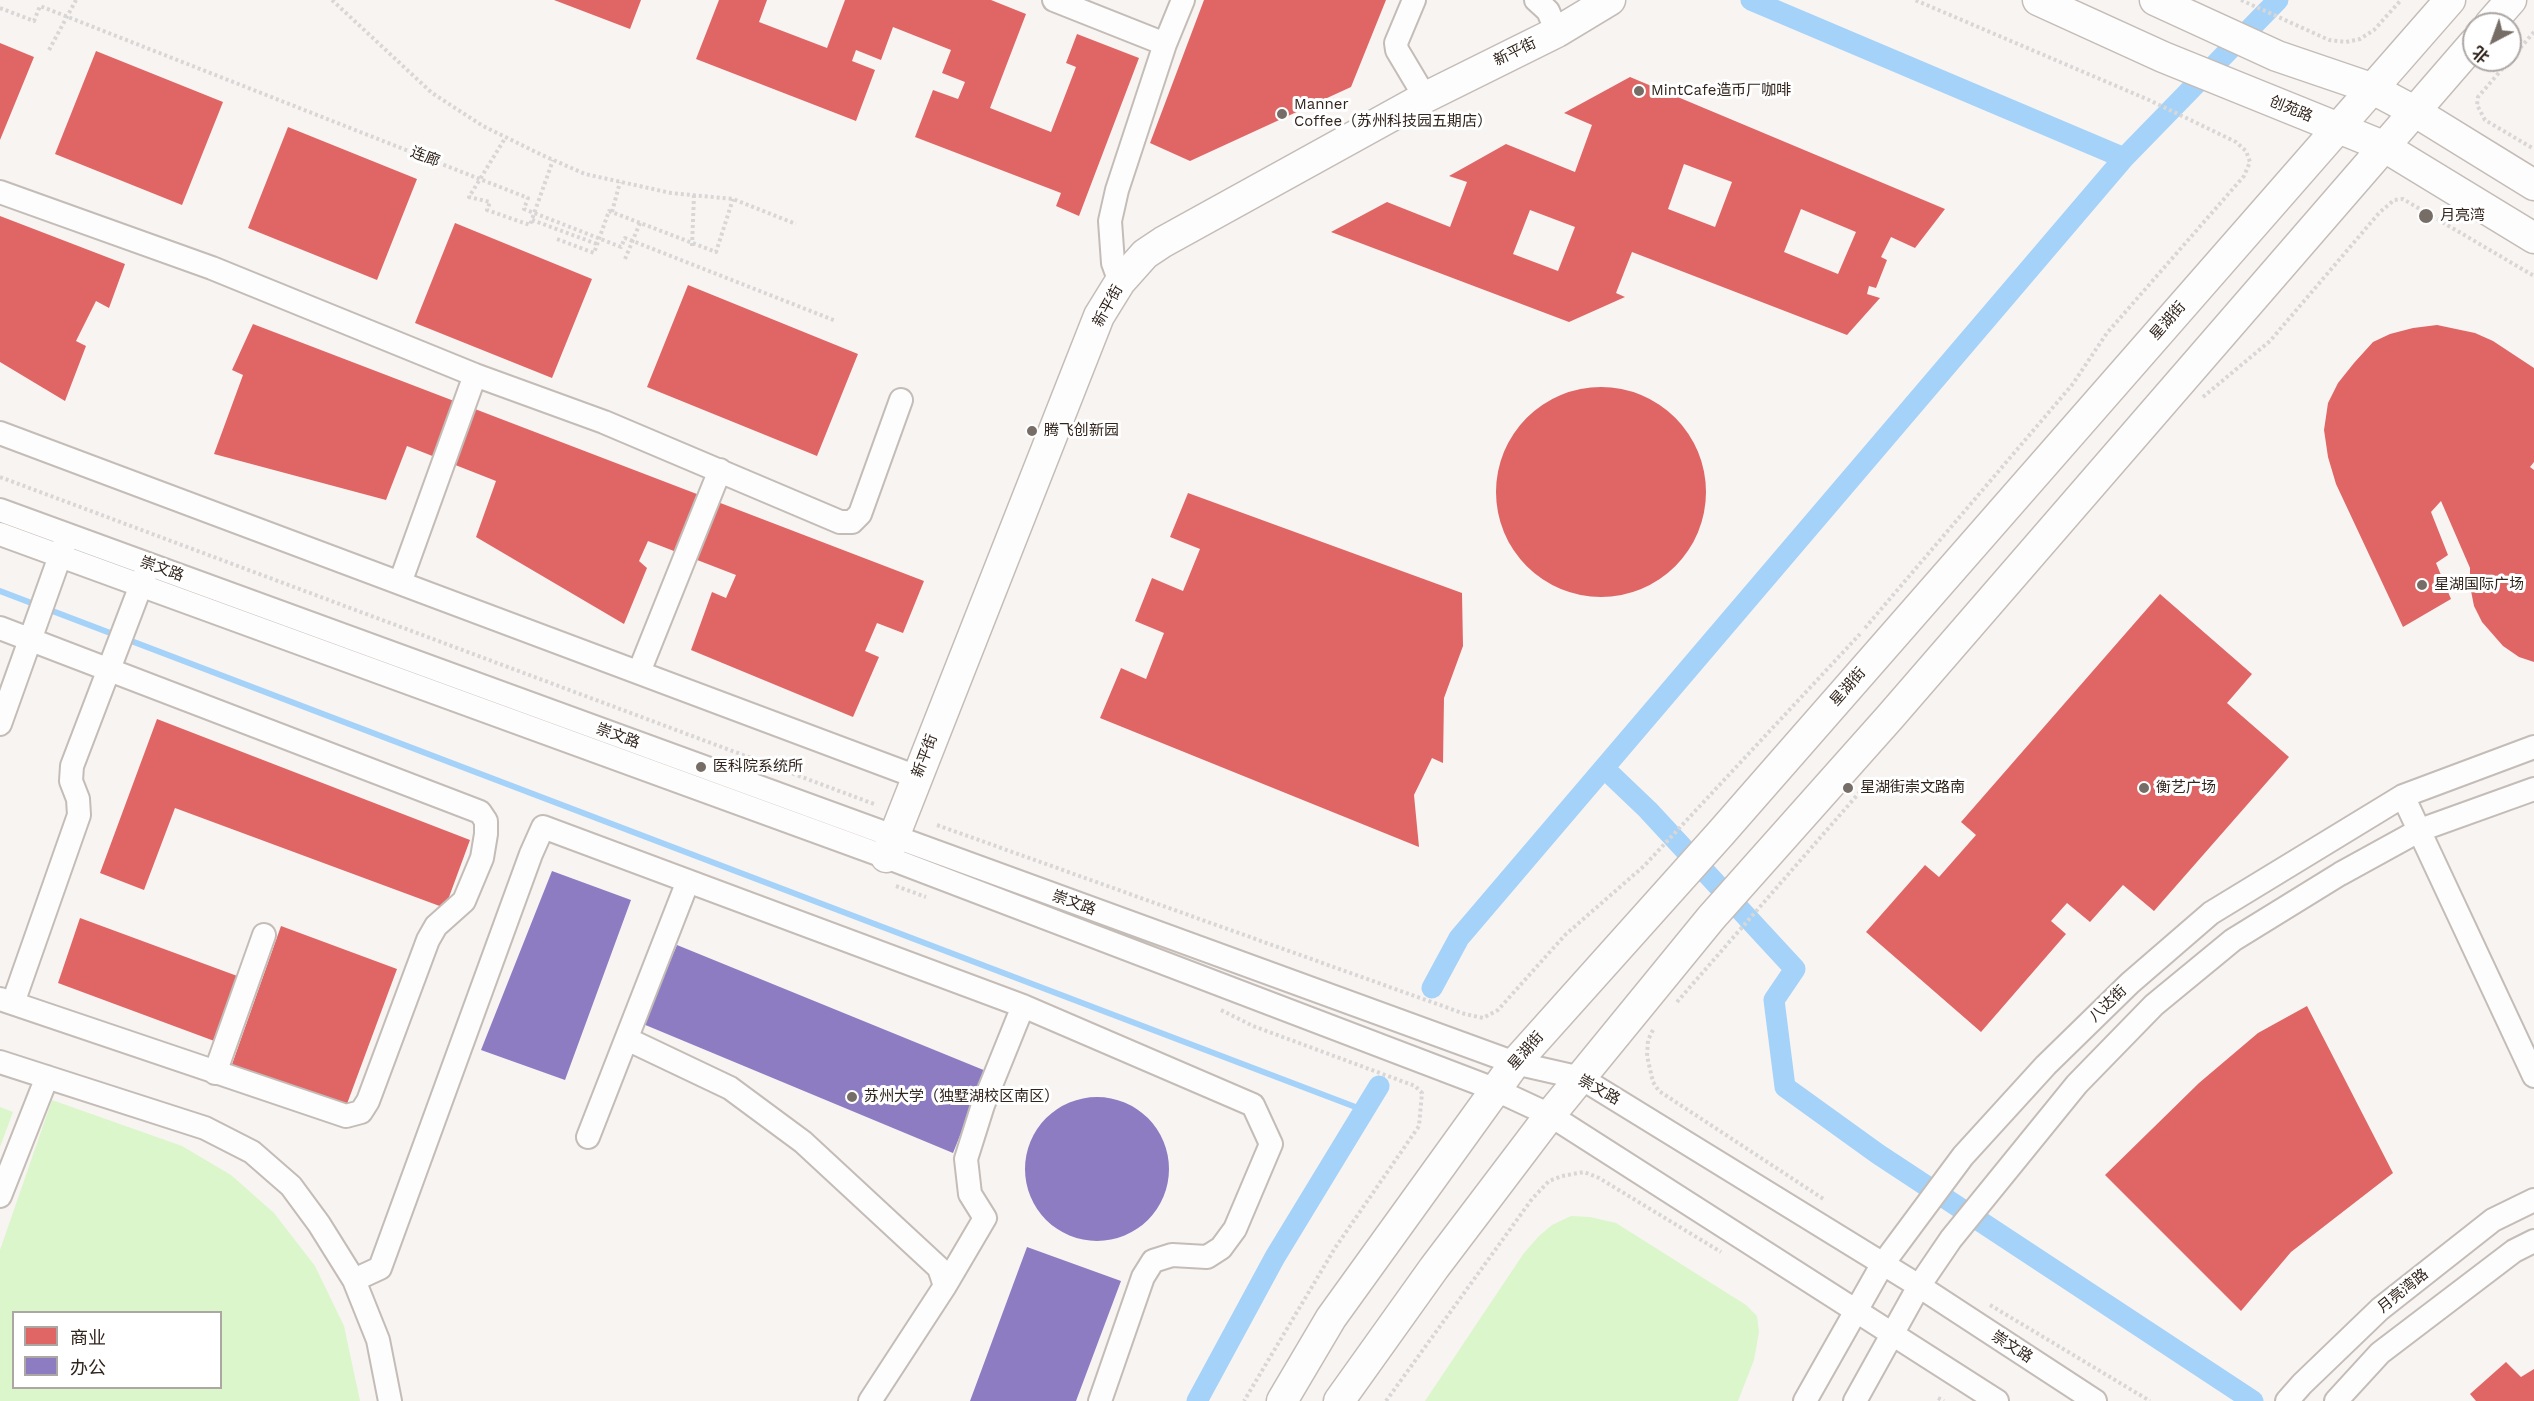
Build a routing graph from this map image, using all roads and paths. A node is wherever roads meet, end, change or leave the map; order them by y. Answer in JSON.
{"nodes":[{"id":1,"x":76,"y":0,"type":"edge"},
{"id":2,"x":332,"y":0,"type":"edge"},
{"id":3,"x":1054,"y":0,"type":"edge"},
{"id":4,"x":1183,"y":0,"type":"edge"},
{"id":5,"x":1414,"y":0,"type":"edge"},
{"id":6,"x":1536,"y":0,"type":"edge"},
{"id":7,"x":1610,"y":0,"type":"edge"},
{"id":8,"x":1915,"y":0,"type":"edge"},
{"id":9,"x":2038,"y":0,"type":"edge"},
{"id":10,"x":2155,"y":0,"type":"edge"},
{"id":11,"x":2241,"y":0,"type":"edge"},
{"id":12,"x":2401,"y":0,"type":"edge"},
{"id":13,"x":2450,"y":0,"type":"edge"},
{"id":14,"x":2511,"y":0,"type":"edge"},
{"id":15,"x":0,"y":8,"type":"edge"},
{"id":16,"x":2500,"y":12,"type":"edge"},
{"id":17,"x":1557,"y":32,"type":"junction"},
{"id":18,"x":2534,"y":33,"type":"edge"},
{"id":19,"x":1165,"y":44,"type":"junction"},
{"id":20,"x":49,"y":50,"type":"dead end"},
{"id":21,"x":2462,"y":57,"type":"edge"},
{"id":22,"x":2371,"y":88,"type":"junction"},
{"id":23,"x":1425,"y":97,"type":"junction"},
{"id":24,"x":2414,"y":111,"type":"junction"},
{"id":25,"x":2338,"y":128,"type":"junction"},
{"id":26,"x":504,"y":140,"type":"dead end"},
{"id":27,"x":2383,"y":146,"type":"junction"},
{"id":28,"x":2534,"y":149,"type":"edge"},
{"id":29,"x":553,"y":160,"type":"junction"},
{"id":30,"x":620,"y":182,"type":"junction"},
{"id":31,"x":2534,"y":185,"type":"edge"},
{"id":32,"x":0,"y":192,"type":"edge"},
{"id":33,"x":694,"y":195,"type":"junction"},
{"id":34,"x":733,"y":199,"type":"junction"},
{"id":35,"x":612,"y":212,"type":"junction"},
{"id":36,"x":532,"y":220,"type":"junction"},
{"id":37,"x":640,"y":223,"type":"junction"},
{"id":38,"x":796,"y":224,"type":"dead end"},
{"id":39,"x":2534,"y":238,"type":"edge"},
{"id":40,"x":557,"y":239,"type":"dead end"},
{"id":41,"x":597,"y":244,"type":"junction"},
{"id":42,"x":692,"y":245,"type":"junction"},
{"id":43,"x":625,"y":259,"type":"dead end"},
{"id":44,"x":2534,"y":276,"type":"edge"},
{"id":45,"x":1120,"y":282,"type":"junction"},
{"id":46,"x":836,"y":321,"type":"dead end"},
{"id":47,"x":475,"y":375,"type":"junction"},
{"id":48,"x":901,"y":400,"type":"dead end"},
{"id":49,"x":2200,"y":401,"type":"dead end"},
{"id":50,"x":0,"y":434,"type":"edge"},
{"id":51,"x":720,"y":470,"type":"junction"},
{"id":52,"x":0,"y":477,"type":"edge"},
{"id":53,"x":0,"y":510,"type":"edge"},
{"id":54,"x":0,"y":534,"type":"edge"},
{"id":55,"x":64,"y":545,"type":"junction"},
{"id":56,"x":145,"y":575,"type":"junction"},
{"id":57,"x":400,"y":583,"type":"junction"},
{"id":58,"x":0,"y":628,"type":"edge"},
{"id":59,"x":30,"y":639,"type":"junction"},
{"id":60,"x":107,"y":670,"type":"junction"},
{"id":61,"x":639,"y":672,"type":"junction"},
{"id":62,"x":0,"y":724,"type":"edge"},
{"id":63,"x":2534,"y":747,"type":"edge"},
{"id":64,"x":1879,"y":770,"type":"dead end"},
{"id":65,"x":917,"y":777,"type":"junction"},
{"id":66,"x":2534,"y":789,"type":"edge"},
{"id":67,"x":2403,"y":796,"type":"junction"},
{"id":68,"x":874,"y":804,"type":"dead end"},
{"id":69,"x":937,"y":825,"type":"dead end"},
{"id":70,"x":2420,"y":830,"type":"junction"},
{"id":71,"x":889,"y":858,"type":"junction"},
{"id":72,"x":688,"y":881,"type":"junction"},
{"id":73,"x":930,"y":898,"type":"dead end"},
{"id":74,"x":264,"y":935,"type":"dead end"},
{"id":75,"x":6,"y":1001,"type":"edge"},
{"id":76,"x":1675,"y":1005,"type":"dead end"},
{"id":77,"x":1023,"y":1006,"type":"junction"},
{"id":78,"x":1215,"y":1006,"type":"dead end"},
{"id":79,"x":1660,"y":1022,"type":"dead end"},
{"id":80,"x":627,"y":1039,"type":"junction"},
{"id":81,"x":0,"y":1062,"type":"edge"},
{"id":82,"x":1515,"y":1063,"type":"junction"},
{"id":83,"x":215,"y":1073,"type":"junction"},
{"id":84,"x":2534,"y":1076,"type":"edge"},
{"id":85,"x":47,"y":1077,"type":"junction"},
{"id":86,"x":1581,"y":1078,"type":"junction"},
{"id":87,"x":1494,"y":1089,"type":"junction"},
{"id":88,"x":1550,"y":1115,"type":"junction"},
{"id":89,"x":588,"y":1137,"type":"dead end"},
{"id":90,"x":0,"y":1196,"type":"edge"},
{"id":91,"x":1825,"y":1200,"type":"dead end"},
{"id":92,"x":2534,"y":1200,"type":"edge"},
{"id":93,"x":2534,"y":1241,"type":"edge"},
{"id":94,"x":1730,"y":1257,"type":"dead end"},
{"id":95,"x":1882,"y":1264,"type":"junction"},
{"id":96,"x":354,"y":1280,"type":"junction"},
{"id":97,"x":945,"y":1286,"type":"junction"},
{"id":98,"x":1919,"y":1286,"type":"junction"},
{"id":99,"x":1990,"y":1305,"type":"dead end"},
{"id":100,"x":1857,"y":1310,"type":"junction"},
{"id":101,"x":1892,"y":1332,"type":"junction"},
{"id":102,"x":1938,"y":1398,"type":"dead end"},
{"id":103,"x":390,"y":1401,"type":"edge"},
{"id":104,"x":870,"y":1401,"type":"edge"},
{"id":105,"x":1100,"y":1401,"type":"edge"},
{"id":106,"x":1244,"y":1401,"type":"edge"},
{"id":107,"x":1281,"y":1401,"type":"edge"},
{"id":108,"x":1339,"y":1401,"type":"edge"},
{"id":109,"x":1386,"y":1401,"type":"edge"},
{"id":110,"x":1805,"y":1401,"type":"edge"},
{"id":111,"x":1855,"y":1401,"type":"edge"},
{"id":112,"x":1944,"y":1401,"type":"edge"},
{"id":113,"x":1997,"y":1401,"type":"edge"},
{"id":114,"x":2095,"y":1401,"type":"edge"},
{"id":115,"x":2150,"y":1401,"type":"edge"},
{"id":116,"x":2287,"y":1401,"type":"edge"},
{"id":117,"x":2336,"y":1401,"type":"edge"}],
"edges":[{"from":1,"to":20,"type":"path"},
{"from":2,"to":29,"type":"path"},
{"from":3,"to":19,"type":"street"},
{"from":4,"to":19,"type":"street"},
{"from":5,"to":23,"type":"street"},
{"from":6,"to":17,"type":"street"},
{"from":7,"to":17,"type":"main road","name":"新平街"},
{"from":8,"to":69,"type":"path"},
{"from":9,"to":25,"type":"main road","name":"创苑路"},
{"from":10,"to":22,"type":"main road"},
{"from":11,"to":12,"type":"path"},
{"from":13,"to":22,"type":"main road","name":"星湖街"},
{"from":14,"to":16,"type":"main road"},
{"from":15,"to":46,"type":"path","name":"连廊","bridge":true},
{"from":17,"to":23,"type":"main road","name":"新平街"},
{"from":18,"to":28,"type":"path"},
{"from":19,"to":45,"type":"street"},
{"from":21,"to":24,"type":"main road"},
{"from":22,"to":24,"type":"main road"},
{"from":22,"to":25,"type":"main road","name":"星湖街"},
{"from":23,"to":45,"type":"main road","name":"新平街"},
{"from":24,"to":27,"type":"main road"},
{"from":24,"to":31,"type":"main road"},
{"from":25,"to":27,"type":"main road","name":"创苑路"},
{"from":25,"to":82,"type":"main road","name":"星湖街"},
{"from":26,"to":36,"type":"path"},
{"from":27,"to":39,"type":"main road","name":"创苑路"},
{"from":27,"to":86,"type":"main road"},
{"from":29,"to":30,"type":"path"},
{"from":29,"to":36,"type":"path"},
{"from":30,"to":33,"type":"path"},
{"from":30,"to":35,"type":"path"},
{"from":32,"to":47,"type":"street"},
{"from":33,"to":34,"type":"path"},
{"from":33,"to":42,"type":"path"},
{"from":34,"to":38,"type":"path"},
{"from":34,"to":42,"type":"path"},
{"from":35,"to":37,"type":"path"},
{"from":35,"to":41,"type":"path"},
{"from":36,"to":41,"type":"path"},
{"from":37,"to":42,"type":"path"},
{"from":37,"to":43,"type":"path"},
{"from":40,"to":41,"type":"path"},
{"from":44,"to":49,"type":"path"},
{"from":45,"to":65,"type":"main road","name":"新平街"},
{"from":47,"to":51,"type":"street"},
{"from":47,"to":57,"type":"street"},
{"from":48,"to":51,"type":"street"},
{"from":50,"to":57,"type":"street"},
{"from":51,"to":61,"type":"street"},
{"from":52,"to":68,"type":"path"},
{"from":53,"to":55,"type":"street","name":"崇文路"},
{"from":54,"to":55,"type":"street","name":"崇文路"},
{"from":55,"to":56,"type":"street","name":"崇文路"},
{"from":55,"to":59,"type":"street"},
{"from":56,"to":60,"type":"street"},
{"from":56,"to":71,"type":"street","name":"崇文路"},
{"from":57,"to":61,"type":"street"},
{"from":58,"to":59,"type":"street"},
{"from":59,"to":60,"type":"street"},
{"from":59,"to":62,"type":"street"},
{"from":60,"to":75,"type":"street"},
{"from":60,"to":83,"type":"street"},
{"from":61,"to":65,"type":"street"},
{"from":63,"to":67,"type":"street","name":"八达街"},
{"from":64,"to":76,"type":"path"},
{"from":65,"to":71,"type":"main road","name":"新平街"},
{"from":66,"to":70,"type":"street"},
{"from":67,"to":70,"type":"street"},
{"from":67,"to":95,"type":"street","name":"八达街"},
{"from":70,"to":84,"type":"street"},
{"from":70,"to":98,"type":"street"},
{"from":71,"to":73,"type":"path"},
{"from":71,"to":82,"type":"street","name":"崇文路"},
{"from":71,"to":87,"type":"street","name":"崇文路"},
{"from":72,"to":77,"type":"street"},
{"from":72,"to":80,"type":"street"},
{"from":72,"to":96,"type":"street"},
{"from":74,"to":83,"type":"street"},
{"from":75,"to":83,"type":"street"},
{"from":77,"to":97,"type":"street"},
{"from":77,"to":105,"type":"street"},
{"from":78,"to":106,"type":"path"},
{"from":79,"to":91,"type":"path"},
{"from":80,"to":89,"type":"street"},
{"from":80,"to":97,"type":"street"},
{"from":81,"to":85,"type":"street"},
{"from":82,"to":86,"type":"street","name":"崇文路"},
{"from":82,"to":87,"type":"main road","name":"星湖街"},
{"from":85,"to":90,"type":"street"},
{"from":85,"to":96,"type":"street"},
{"from":86,"to":88,"type":"main road"},
{"from":86,"to":95,"type":"street","name":"崇文路"},
{"from":87,"to":88,"type":"street","name":"崇文路"},
{"from":87,"to":107,"type":"main road","name":"星湖街"},
{"from":88,"to":100,"type":"street","name":"崇文路"},
{"from":88,"to":108,"type":"main road"},
{"from":92,"to":116,"type":"street","name":"月亮湾路"},
{"from":93,"to":117,"type":"street"},
{"from":94,"to":109,"type":"path"},
{"from":95,"to":98,"type":"street","name":"崇文路"},
{"from":95,"to":100,"type":"street","name":"八达街"},
{"from":96,"to":103,"type":"street"},
{"from":97,"to":104,"type":"street"},
{"from":98,"to":101,"type":"street"},
{"from":98,"to":114,"type":"street","name":"崇文路"},
{"from":99,"to":115,"type":"path"},
{"from":100,"to":101,"type":"street","name":"崇文路"},
{"from":100,"to":110,"type":"street","name":"八达街"},
{"from":101,"to":111,"type":"street"},
{"from":101,"to":113,"type":"street","name":"崇文路"},
{"from":102,"to":112,"type":"path"}]}
